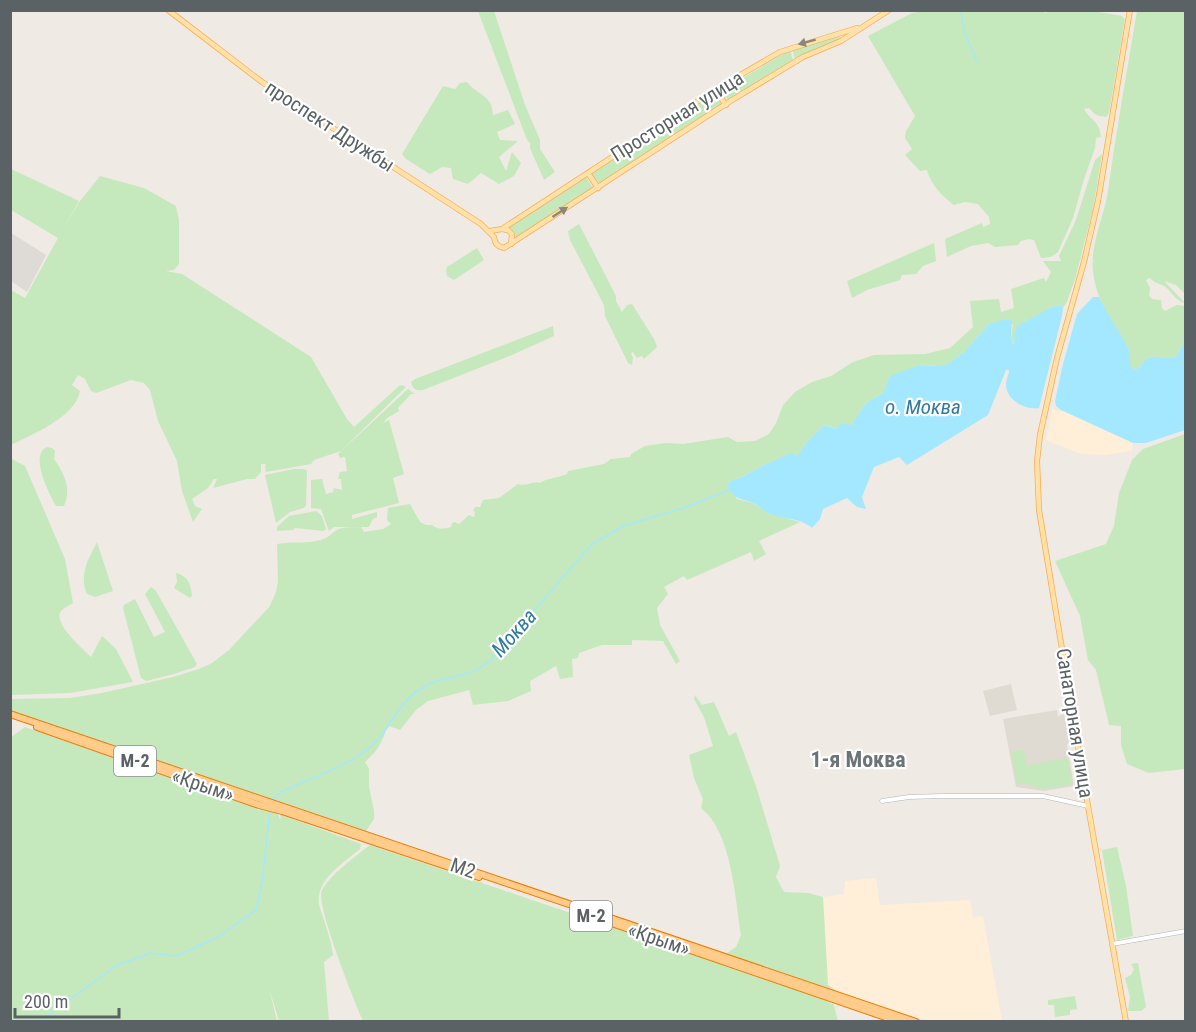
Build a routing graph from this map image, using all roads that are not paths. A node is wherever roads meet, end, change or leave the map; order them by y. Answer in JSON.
{"nodes":[{"id":1,"x":168,"y":10,"type":"edge"},
{"id":2,"x":888,"y":10,"type":"edge"},
{"id":3,"x":1130,"y":10,"type":"edge"},
{"id":4,"x":863,"y":26,"type":"junction"},
{"id":5,"x":842,"y":33,"type":"junction"},
{"id":6,"x":845,"y":38,"type":"junction"},
{"id":7,"x":715,"y":90,"type":"junction"},
{"id":8,"x":726,"y":105,"type":"junction"},
{"id":9,"x":588,"y":173,"type":"junction"},
{"id":10,"x":598,"y":188,"type":"junction"},
{"id":11,"x":487,"y":229,"type":"junction"},
{"id":12,"x":500,"y":230,"type":"junction"},
{"id":13,"x":494,"y":237,"type":"junction"},
{"id":14,"x":511,"y":244,"type":"junction"},
{"id":15,"x":10,"y":716,"type":"edge"},
{"id":16,"x":882,"y":801,"type":"dead end"},
{"id":17,"x":1088,"y":806,"type":"junction"},
{"id":18,"x":1185,"y":931,"type":"edge"},
{"id":19,"x":1112,"y":944,"type":"junction"},
{"id":20,"x":900,"y":1022,"type":"edge"},
{"id":21,"x":915,"y":1022,"type":"edge"},
{"id":22,"x":1126,"y":1022,"type":"edge"}],
"edges":[{"from":1,"to":11,"type":"main road","name":"проспект Дружбы"},
{"from":2,"to":4,"type":"main road","name":"Просторная улица"},
{"from":3,"to":17,"type":"main road","name":"Санаторная улица"},
{"from":4,"to":5,"type":"main road","name":"Просторная улица"},
{"from":4,"to":6,"type":"main road","name":"Просторная улица"},
{"from":5,"to":6,"type":"main road"},
{"from":5,"to":7,"type":"main road","name":"Просторная улица","one_way":true},
{"from":6,"to":8,"type":"main road","name":"Просторная улица"},
{"from":7,"to":8,"type":"main road"},
{"from":7,"to":9,"type":"main road","name":"Просторная улица"},
{"from":8,"to":10,"type":"main road","name":"Просторная улица"},
{"from":9,"to":10,"type":"main road"},
{"from":9,"to":12,"type":"main road","name":"Просторная улица"},
{"from":14,"to":10,"type":"main road","name":"Просторная улица","one_way":true},
{"from":11,"to":12,"type":"main road"},
{"from":11,"to":13,"type":"main road","name":"проспект Дружбы"},
{"from":12,"to":13,"type":"main road"},
{"from":12,"to":14,"type":"main road"},
{"from":13,"to":14,"type":"main road"},
{"from":15,"to":20,"type":"highway","name":"«Крым»","number":"М-2"},
{"from":15,"to":21,"type":"highway","name":"М2"},
{"from":16,"to":17,"type":"street"},
{"from":17,"to":19,"type":"main road","name":"Санаторная улица"},
{"from":18,"to":19,"type":"street"},
{"from":19,"to":22,"type":"main road","name":"Санаторная улица"}]}
